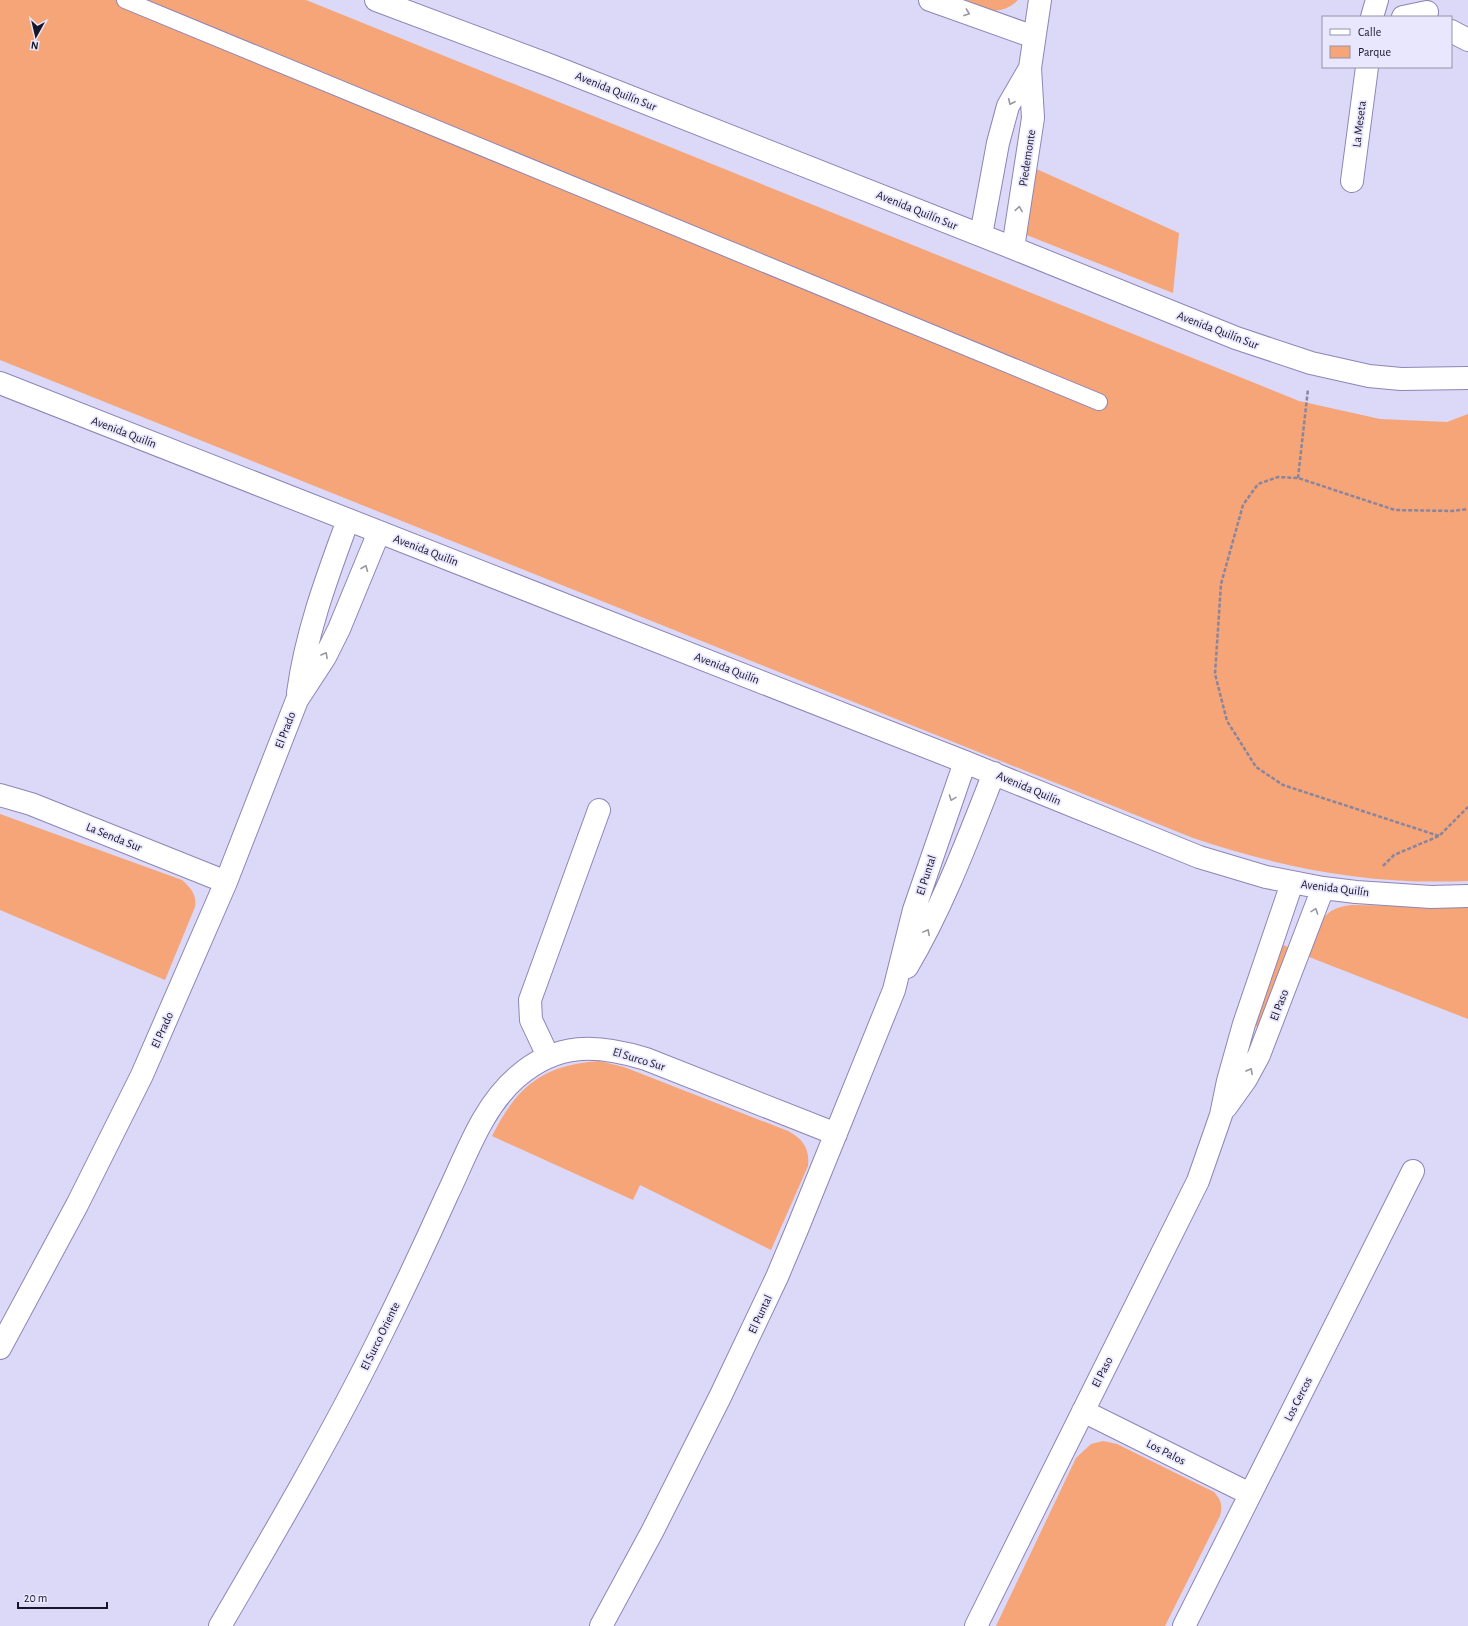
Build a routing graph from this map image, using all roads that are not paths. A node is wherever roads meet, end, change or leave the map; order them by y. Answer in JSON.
{"nodes":[{"id":1,"x":125,"y":0,"type":"edge"},
{"id":2,"x":930,"y":0,"type":"edge"},
{"id":3,"x":1040,"y":0,"type":"edge"},
{"id":4,"x":1376,"y":0,"type":"edge"},
{"id":5,"x":387,"y":2,"type":"edge"},
{"id":6,"x":1425,"y":10,"type":"edge"},
{"id":7,"x":1372,"y":16,"type":"edge"},
{"id":8,"x":1406,"y":16,"type":"edge"},
{"id":9,"x":1452,"y":32,"type":"edge"},
{"id":10,"x":1034,"y":37,"type":"junction"},
{"id":11,"x":1468,"y":40,"type":"edge"},
{"id":12,"x":1030,"y":68,"type":"junction"},
{"id":13,"x":1366,"y":68,"type":"edge"},
{"id":14,"x":1352,"y":181,"type":"dead end"},
{"id":15,"x":981,"y":235,"type":"junction"},
{"id":16,"x":1013,"y":248,"type":"junction"},
{"id":17,"x":1468,"y":378,"type":"edge"},
{"id":18,"x":0,"y":383,"type":"edge"},
{"id":19,"x":1099,"y":402,"type":"dead end"},
{"id":20,"x":348,"y":520,"type":"junction"},
{"id":21,"x":379,"y":532,"type":"junction"},
{"id":22,"x":297,"y":700,"type":"junction"},
{"id":23,"x":965,"y":762,"type":"junction"},
{"id":24,"x":994,"y":773,"type":"junction"},
{"id":25,"x":0,"y":795,"type":"edge"},
{"id":26,"x":599,"y":810,"type":"dead end"},
{"id":27,"x":226,"y":882,"type":"junction"},
{"id":28,"x":1292,"y":883,"type":"junction"},
{"id":29,"x":1323,"y":888,"type":"junction"},
{"id":30,"x":1468,"y":896,"type":"edge"},
{"id":31,"x":894,"y":990,"type":"junction"},
{"id":32,"x":548,"y":1056,"type":"junction"},
{"id":33,"x":1221,"y":1115,"type":"junction"},
{"id":34,"x":836,"y":1134,"type":"junction"},
{"id":35,"x":1413,"y":1171,"type":"dead end"},
{"id":36,"x":0,"y":1348,"type":"edge"},
{"id":37,"x":1083,"y":1411,"type":"junction"},
{"id":38,"x":1250,"y":1494,"type":"junction"},
{"id":39,"x":220,"y":1626,"type":"edge"},
{"id":40,"x":601,"y":1626,"type":"edge"},
{"id":41,"x":976,"y":1626,"type":"edge"},
{"id":42,"x":1184,"y":1626,"type":"edge"}],
"edges":[{"from":1,"to":19,"type":"lane"},
{"from":2,"to":10,"type":"street","one_way":true},
{"from":3,"to":10,"type":"street","name":"Piedemonte"},
{"from":4,"to":7,"type":"street"},
{"from":5,"to":15,"type":"street","name":"Avenida Quilín Sur"},
{"from":6,"to":8,"type":"street"},
{"from":9,"to":11,"type":"street"},
{"from":10,"to":12,"type":"street","name":"Piedemonte"},
{"from":12,"to":15,"type":"street","name":"Piedemonte","one_way":true},
{"from":16,"to":12,"type":"street","name":"Piedemonte","one_way":true},
{"from":13,"to":14,"type":"street","name":"La Meseta"},
{"from":15,"to":16,"type":"street","name":"Avenida Quilín Sur"},
{"from":16,"to":17,"type":"street","name":"Avenida Quilín Sur"},
{"from":18,"to":20,"type":"street","name":"Avenida Quilín"},
{"from":20,"to":21,"type":"street","name":"Avenida Quilín"},
{"from":20,"to":22,"type":"street","name":"El Prado"},
{"from":22,"to":21,"type":"street","name":"El Prado","one_way":true},
{"from":21,"to":23,"type":"street","name":"Avenida Quilín"},
{"from":22,"to":27,"type":"street","name":"El Prado"},
{"from":23,"to":24,"type":"street","name":"Avenida Quilín"},
{"from":23,"to":31,"type":"street","name":"El Puntal","one_way":true},
{"from":24,"to":28,"type":"street","name":"Avenida Quilín"},
{"from":31,"to":24,"type":"street","name":"El Puntal","one_way":true},
{"from":25,"to":27,"type":"street","name":"La Senda Sur"},
{"from":26,"to":32,"type":"street"},
{"from":27,"to":36,"type":"street","name":"El Prado"},
{"from":28,"to":29,"type":"street","name":"Avenida Quilín"},
{"from":28,"to":33,"type":"street","name":"El Paso"},
{"from":29,"to":30,"type":"street","name":"Avenida Quilín"},
{"from":33,"to":29,"type":"street","name":"El Paso","one_way":true},
{"from":31,"to":34,"type":"street","name":"El Puntal"},
{"from":32,"to":34,"type":"street","name":"El Surco Sur"},
{"from":32,"to":39,"type":"street","name":"El Surco Oriente"},
{"from":33,"to":37,"type":"street","name":"El Paso"},
{"from":34,"to":40,"type":"street","name":"El Puntal"},
{"from":35,"to":38,"type":"street","name":"Los Cercos"},
{"from":37,"to":38,"type":"street","name":"Los Palos"},
{"from":37,"to":41,"type":"street","name":"El Paso"},
{"from":38,"to":42,"type":"street","name":"Los Cercos"}]}
